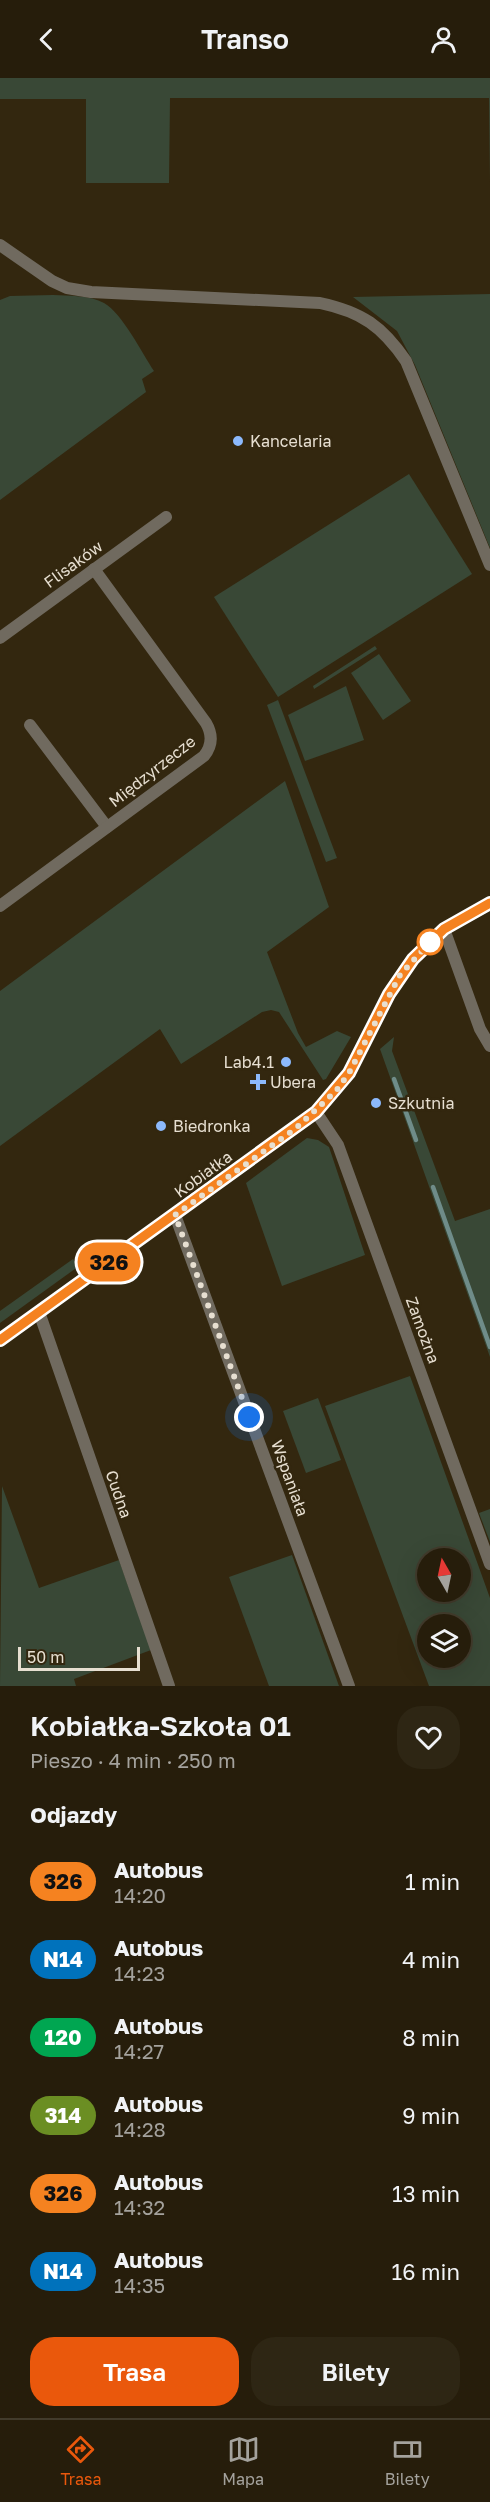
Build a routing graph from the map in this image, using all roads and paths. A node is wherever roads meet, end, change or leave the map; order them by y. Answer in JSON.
{"nodes":[{"id":1,"x":0,"y":245,"type":"edge"},
{"id":2,"x":166,"y":517,"type":"dead end"},
{"id":3,"x":490,"y":565,"type":"edge"},
{"id":4,"x":94,"y":569,"type":"junction"},
{"id":5,"x":0,"y":638,"type":"edge"},
{"id":6,"x":30,"y":725,"type":"dead end"},
{"id":7,"x":106,"y":828,"type":"junction"},
{"id":8,"x":490,"y":903,"type":"edge"},
{"id":9,"x":0,"y":906,"type":"edge"},
{"id":10,"x":444,"y":929,"type":"junction"},
{"id":11,"x":490,"y":1046,"type":"edge"},
{"id":12,"x":316,"y":1112,"type":"junction"},
{"id":13,"x":175,"y":1215,"type":"junction"},
{"id":14,"x":39,"y":1312,"type":"junction"},
{"id":15,"x":0,"y":1340,"type":"edge"},
{"id":16,"x":490,"y":1564,"type":"edge"},
{"id":17,"x":169,"y":1686,"type":"edge"},
{"id":18,"x":349,"y":1686,"type":"edge"}],
"edges":[{"from":1,"to":3,"type":"street"},
{"from":2,"to":4,"type":"street","name":"Flisaków"},
{"from":4,"to":5,"type":"street","name":"Flisaków"},
{"from":4,"to":7,"type":"street","name":"Międzyrzecze"},
{"from":6,"to":7,"type":"street"},
{"from":7,"to":9,"type":"street","name":"Międzyrzecze"},
{"from":8,"to":10,"type":"street","name":"Kobiałka"},
{"from":10,"to":11,"type":"street"},
{"from":10,"to":12,"type":"street","name":"Kobiałka"},
{"from":12,"to":13,"type":"street","name":"Kobiałka"},
{"from":12,"to":16,"type":"street","name":"Zamożna"},
{"from":13,"to":14,"type":"street","name":"Kobiałka"},
{"from":13,"to":18,"type":"street","name":"Wspaniała"},
{"from":14,"to":15,"type":"street","name":"Kobiałka"},
{"from":14,"to":17,"type":"street","name":"Cudna"}]}
